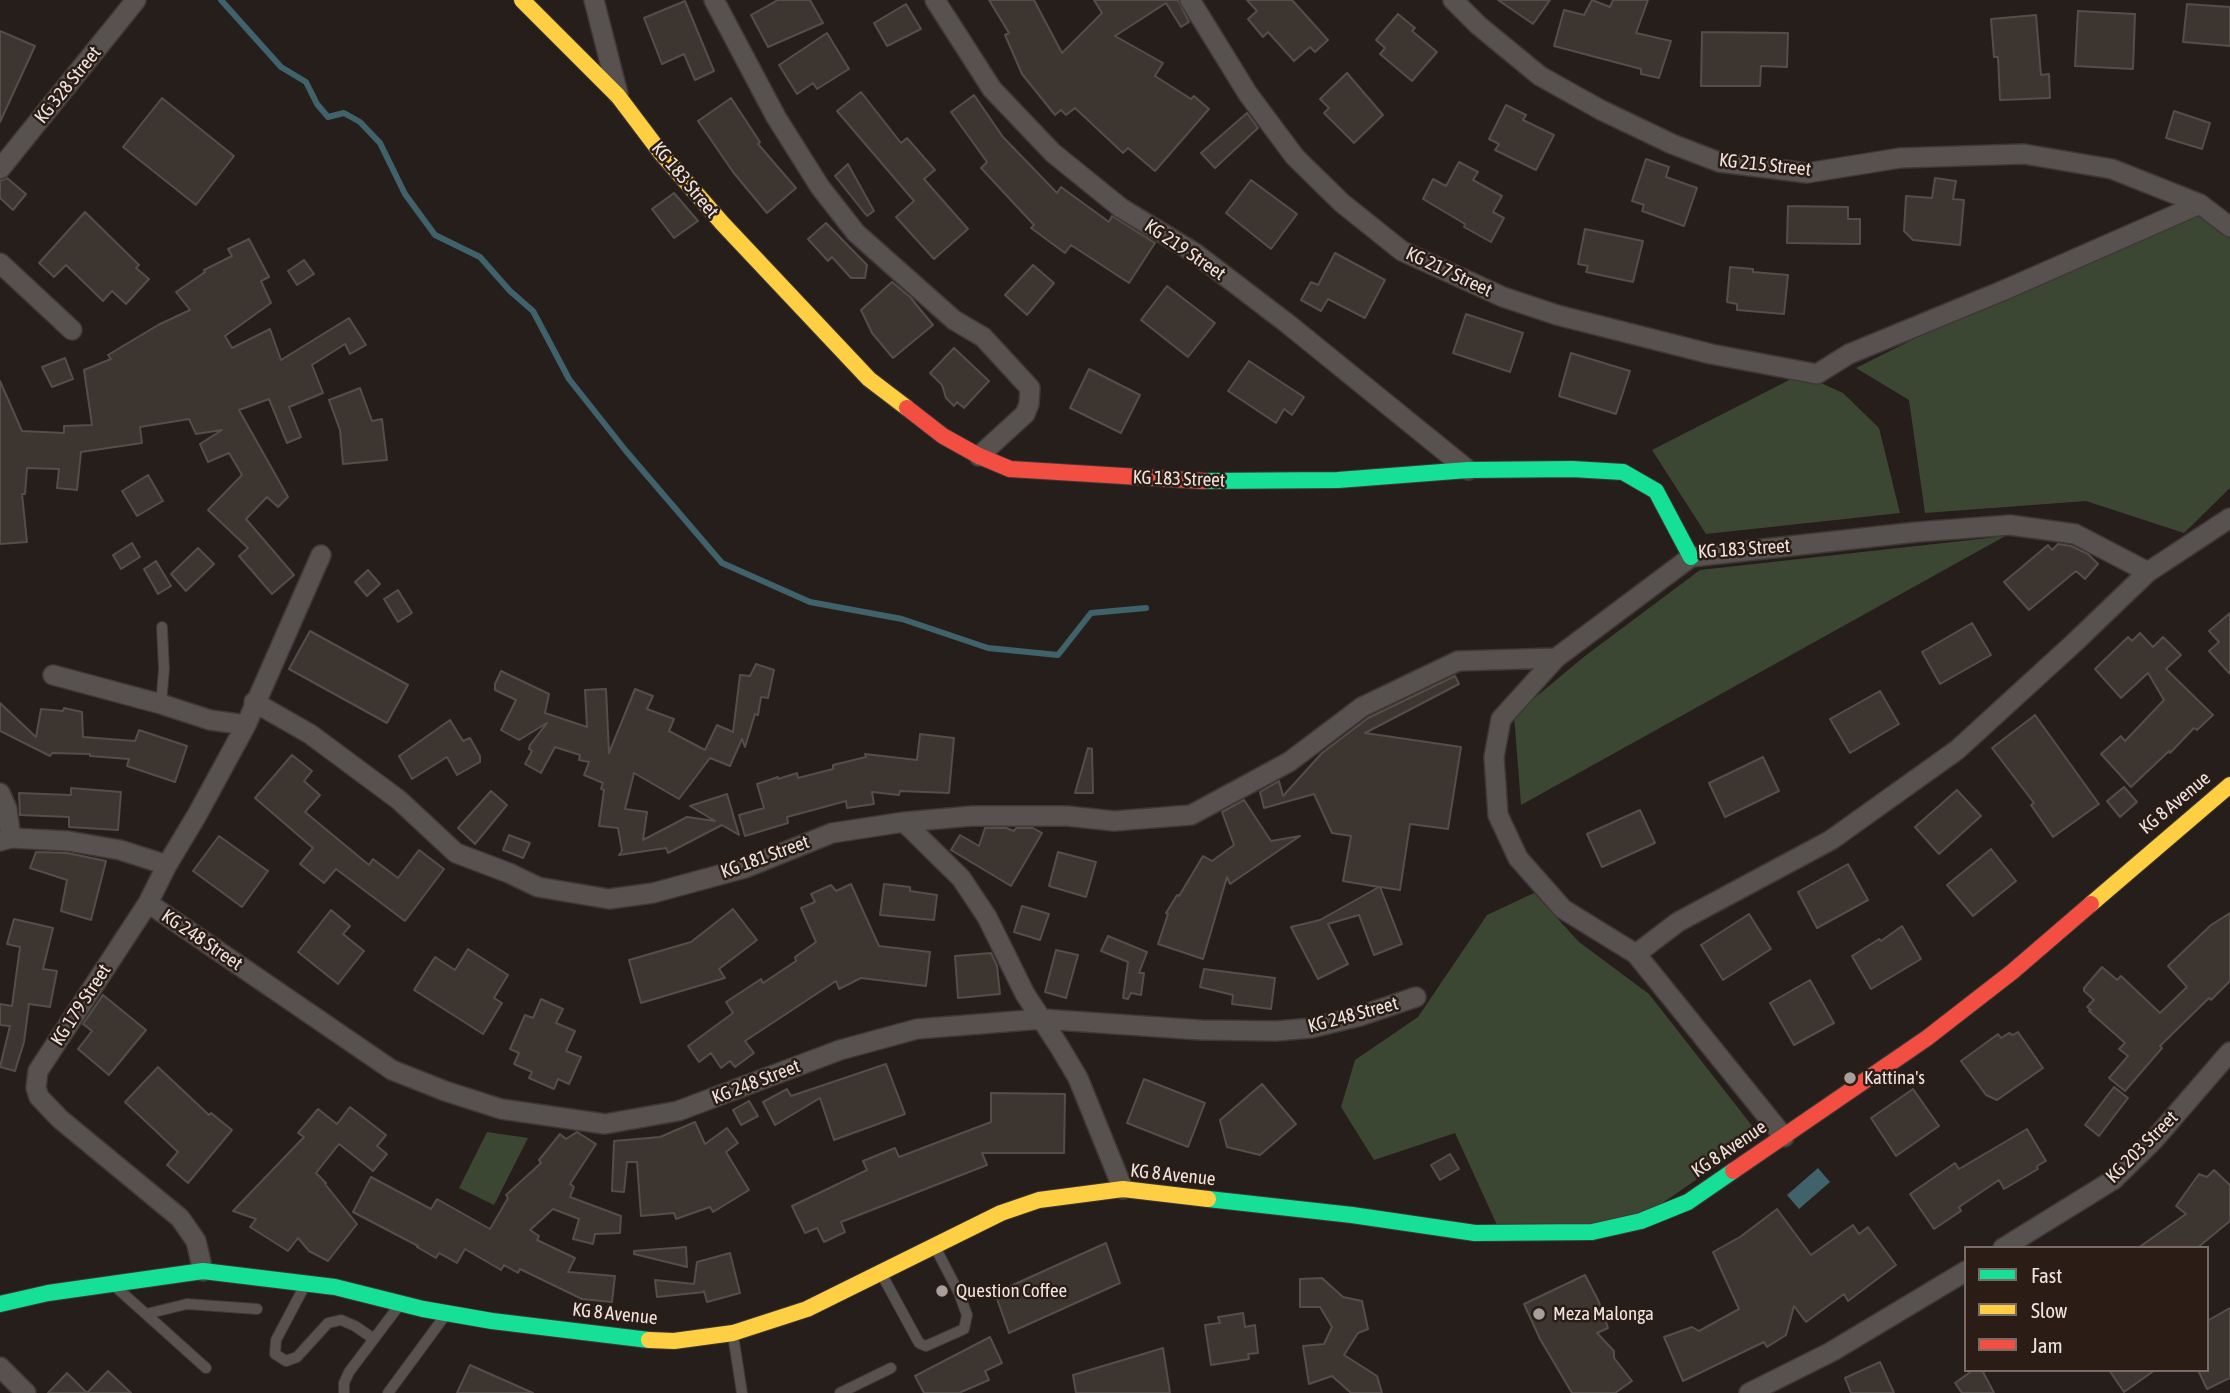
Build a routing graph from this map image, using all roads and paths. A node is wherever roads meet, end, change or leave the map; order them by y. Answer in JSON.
{"nodes":[{"id":1,"x":136,"y":0,"type":"edge"},
{"id":2,"x":522,"y":0,"type":"edge"},
{"id":3,"x":594,"y":0,"type":"edge"},
{"id":4,"x":714,"y":0,"type":"edge"},
{"id":5,"x":935,"y":0,"type":"edge"},
{"id":6,"x":1190,"y":0,"type":"edge"},
{"id":7,"x":1453,"y":0,"type":"edge"},
{"id":8,"x":618,"y":96,"type":"junction"},
{"id":9,"x":0,"y":169,"type":"edge"},
{"id":10,"x":2200,"y":204,"type":"junction"},
{"id":11,"x":2230,"y":227,"type":"edge"},
{"id":12,"x":0,"y":263,"type":"edge"},
{"id":13,"x":72,"y":330,"type":"dead end"},
{"id":14,"x":979,"y":456,"type":"junction"},
{"id":15,"x":1468,"y":470,"type":"junction"},
{"id":16,"x":2230,"y":518,"type":"edge"},
{"id":17,"x":321,"y":555,"type":"dead end"},
{"id":18,"x":1691,"y":557,"type":"junction"},
{"id":19,"x":2148,"y":572,"type":"junction"},
{"id":20,"x":162,"y":627,"type":"dead end"},
{"id":21,"x":1556,"y":659,"type":"junction"},
{"id":22,"x":52,"y":675,"type":"dead end"},
{"id":23,"x":254,"y":702,"type":"junction"},
{"id":24,"x":161,"y":704,"type":"junction"},
{"id":25,"x":246,"y":725,"type":"junction"},
{"id":26,"x":2230,"y":785,"type":"edge"},
{"id":27,"x":0,"y":793,"type":"edge"},
{"id":28,"x":904,"y":822,"type":"junction"},
{"id":29,"x":5,"y":840,"type":"edge"},
{"id":30,"x":167,"y":865,"type":"junction"},
{"id":31,"x":148,"y":903,"type":"junction"},
{"id":32,"x":1636,"y":954,"type":"junction"},
{"id":33,"x":1416,"y":997,"type":"dead end"},
{"id":34,"x":1042,"y":1019,"type":"junction"},
{"id":35,"x":2230,"y":1052,"type":"edge"},
{"id":36,"x":1784,"y":1137,"type":"junction"},
{"id":37,"x":1123,"y":1189,"type":"junction"},
{"id":38,"x":934,"y":1244,"type":"junction"},
{"id":39,"x":2006,"y":1246,"type":"edge"},
{"id":40,"x":203,"y":1271,"type":"junction"},
{"id":41,"x":880,"y":1272,"type":"junction"},
{"id":42,"x":1964,"y":1272,"type":"edge"},
{"id":43,"x":305,"y":1283,"type":"junction"},
{"id":44,"x":112,"y":1284,"type":"junction"},
{"id":45,"x":0,"y":1304,"type":"edge"},
{"id":46,"x":400,"y":1304,"type":"junction"},
{"id":47,"x":257,"y":1309,"type":"dead end"},
{"id":48,"x":146,"y":1314,"type":"junction"},
{"id":49,"x":446,"y":1314,"type":"junction"},
{"id":50,"x":733,"y":1334,"type":"junction"},
{"id":51,"x":374,"y":1339,"type":"junction"},
{"id":52,"x":0,"y":1367,"type":"edge"},
{"id":53,"x":206,"y":1368,"type":"dead end"},
{"id":54,"x":891,"y":1368,"type":"dead end"},
{"id":55,"x":26,"y":1393,"type":"edge"},
{"id":56,"x":345,"y":1393,"type":"edge"},
{"id":57,"x":388,"y":1393,"type":"edge"},
{"id":58,"x":742,"y":1393,"type":"edge"},
{"id":59,"x":840,"y":1393,"type":"edge"},
{"id":60,"x":1749,"y":1393,"type":"edge"}],
"edges":[{"from":1,"to":9,"type":"street","name":"KG 328 Street"},
{"from":2,"to":8,"type":"street","name":"KG 183 Street"},
{"from":3,"to":8,"type":"street"},
{"from":4,"to":14,"type":"street"},
{"from":5,"to":15,"type":"street","name":"KG 219 Street"},
{"from":6,"to":10,"type":"street","name":"KG 217 Street"},
{"from":7,"to":10,"type":"street","name":"KG 215 Street"},
{"from":8,"to":14,"type":"street","name":"KG 183 Street"},
{"from":10,"to":11,"type":"street","name":"KG 215 Street"},
{"from":12,"to":13,"type":"street"},
{"from":14,"to":15,"type":"street","name":"KG 183 Street"},
{"from":15,"to":18,"type":"street","name":"KG 183 Street"},
{"from":16,"to":19,"type":"street"},
{"from":17,"to":23,"type":"street","name":"KG 179 Street"},
{"from":18,"to":19,"type":"street","name":"KG 183 Street"},
{"from":18,"to":21,"type":"street"},
{"from":19,"to":32,"type":"street"},
{"from":20,"to":24,"type":"lane"},
{"from":21,"to":28,"type":"street","name":"KG 181 Street"},
{"from":21,"to":32,"type":"street"},
{"from":22,"to":24,"type":"street"},
{"from":23,"to":25,"type":"street","name":"KG 179 Street"},
{"from":23,"to":28,"type":"street","name":"KG 181 Street"},
{"from":24,"to":25,"type":"street"},
{"from":25,"to":30,"type":"street","name":"KG 179 Street"},
{"from":26,"to":36,"type":"street","name":"KG 8 Avenue"},
{"from":27,"to":29,"type":"street"},
{"from":28,"to":34,"type":"street"},
{"from":29,"to":30,"type":"street"},
{"from":30,"to":31,"type":"street","name":"KG 179 Street"},
{"from":31,"to":34,"type":"street","name":"KG 248 Street"},
{"from":31,"to":40,"type":"street","name":"KG 179 Street"},
{"from":32,"to":36,"type":"street"},
{"from":33,"to":34,"type":"street","name":"KG 248 Street"},
{"from":34,"to":37,"type":"street"},
{"from":35,"to":39,"type":"street","name":"KG 203 Street"},
{"from":36,"to":37,"type":"street","name":"KG 8 Avenue"},
{"from":37,"to":38,"type":"street","name":"KG 8 Avenue"},
{"from":38,"to":41,"type":"street","name":"KG 8 Avenue"},
{"from":38,"to":41,"type":"lane"},
{"from":40,"to":43,"type":"street","name":"KG 8 Avenue"},
{"from":40,"to":44,"type":"street","name":"KG 8 Avenue"},
{"from":41,"to":50,"type":"street","name":"KG 8 Avenue"},
{"from":42,"to":60,"type":"street"},
{"from":43,"to":46,"type":"street","name":"KG 8 Avenue"},
{"from":43,"to":51,"type":"lane"},
{"from":44,"to":45,"type":"street","name":"KG 8 Avenue"},
{"from":44,"to":48,"type":"lane"},
{"from":46,"to":49,"type":"street","name":"KG 8 Avenue"},
{"from":46,"to":51,"type":"lane"},
{"from":47,"to":48,"type":"lane"},
{"from":48,"to":53,"type":"lane"},
{"from":49,"to":50,"type":"street","name":"KG 8 Avenue"},
{"from":49,"to":57,"type":"lane"},
{"from":50,"to":58,"type":"lane"},
{"from":51,"to":56,"type":"lane"},
{"from":52,"to":55,"type":"street"},
{"from":54,"to":59,"type":"lane"}]}
